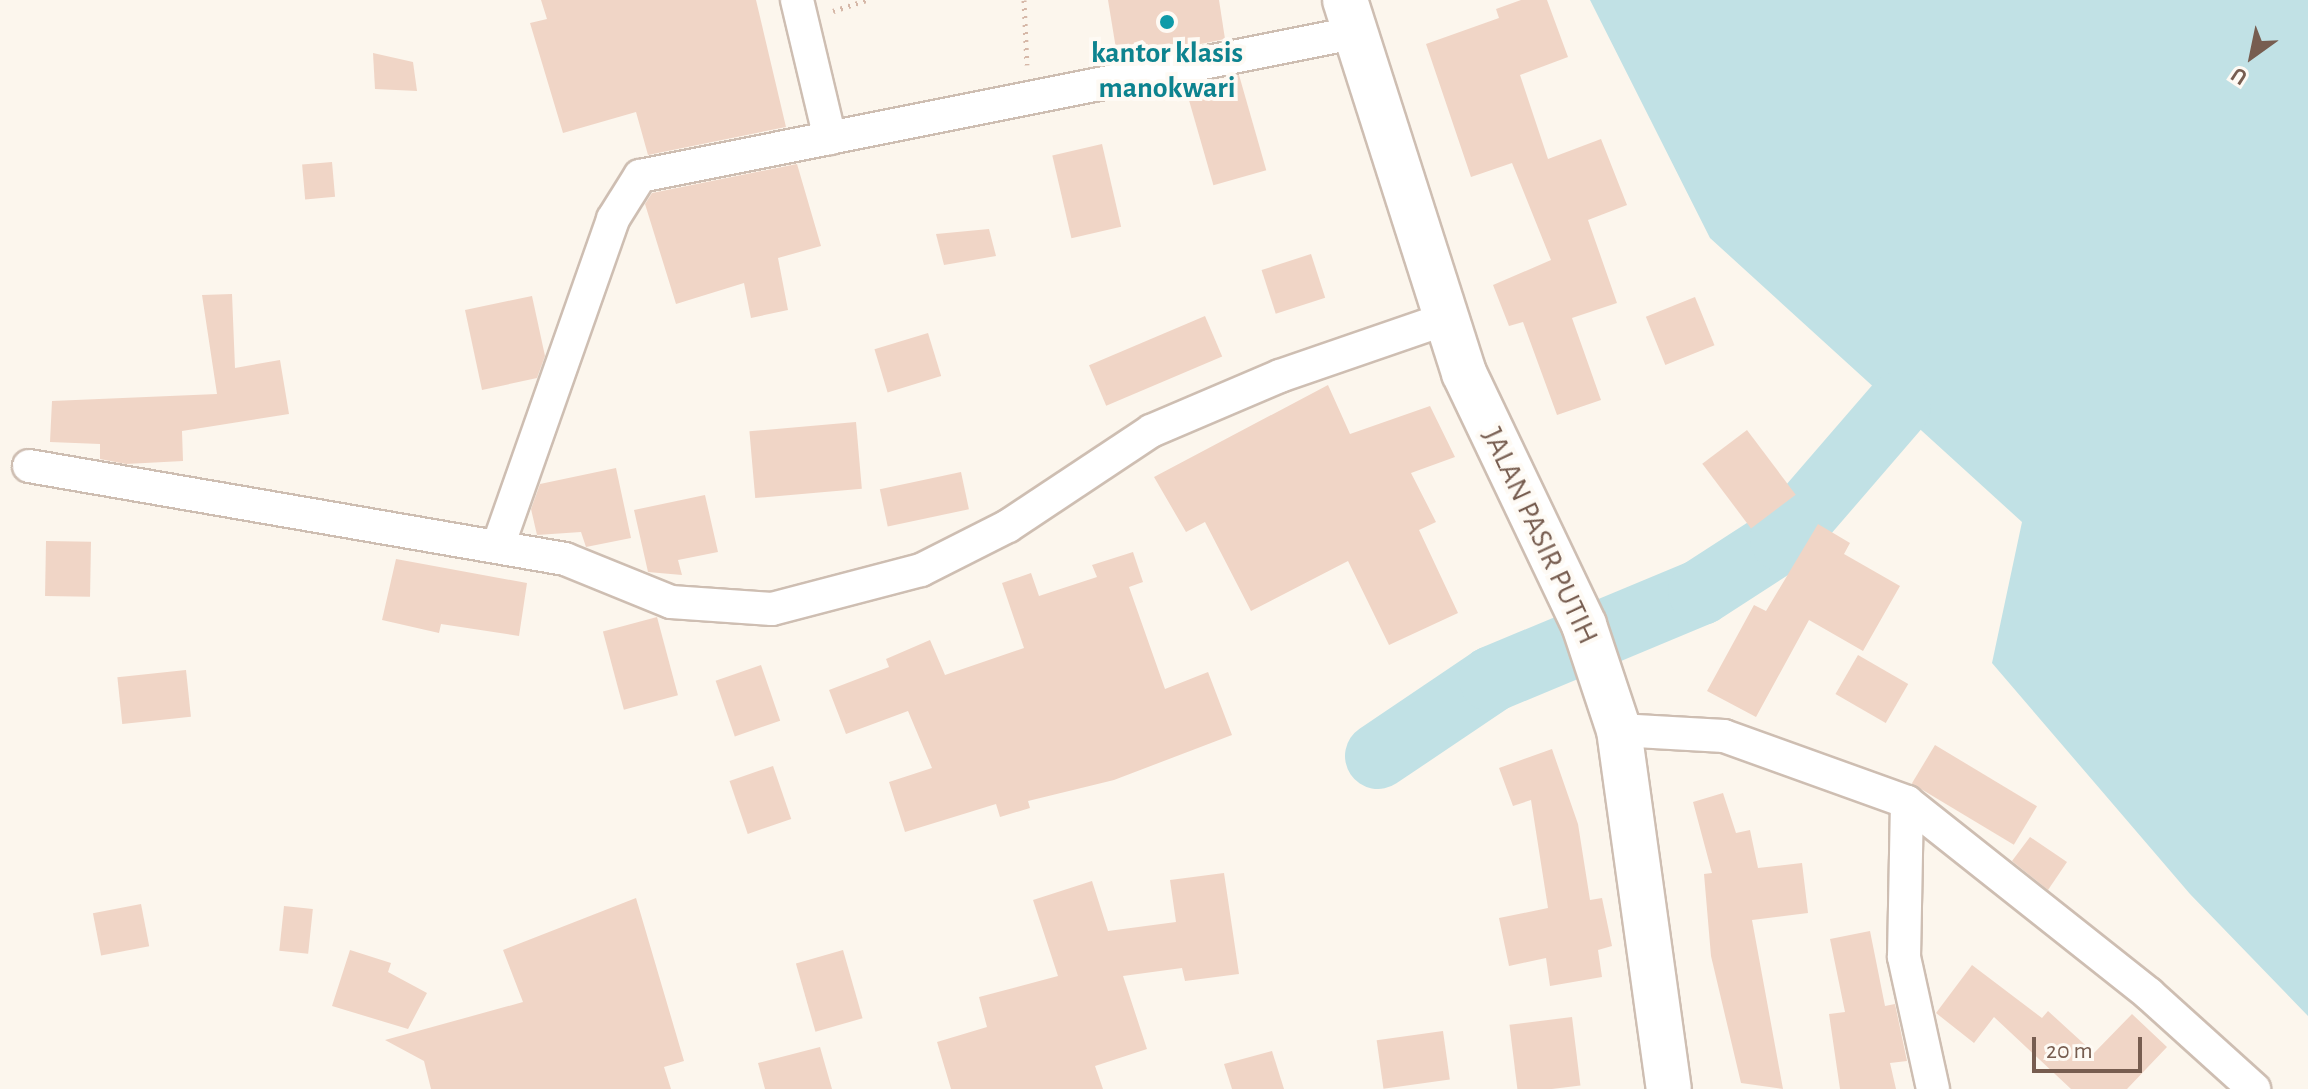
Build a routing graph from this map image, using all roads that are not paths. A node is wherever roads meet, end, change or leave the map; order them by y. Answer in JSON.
{"nodes":[{"id":1,"x":797,"y":0,"type":"edge"},
{"id":2,"x":1349,"y":17,"type":"edge"},
{"id":3,"x":830,"y":138,"type":"junction"},
{"id":4,"x":1446,"y":319,"type":"junction"},
{"id":5,"x":29,"y":466,"type":"dead end"},
{"id":6,"x":498,"y":546,"type":"junction"},
{"id":7,"x":1619,"y":730,"type":"junction"},
{"id":8,"x":1907,"y":802,"type":"junction"},
{"id":9,"x":1669,"y":1089,"type":"edge"},
{"id":10,"x":1933,"y":1089,"type":"edge"},
{"id":11,"x":2254,"y":1089,"type":"edge"}],
"edges":[{"from":1,"to":3,"type":"street"},
{"from":2,"to":3,"type":"street"},
{"from":2,"to":4,"type":"main road","name":"JALAN PASIR PUTIH"},
{"from":3,"to":6,"type":"street"},
{"from":4,"to":6,"type":"street"},
{"from":4,"to":7,"type":"main road","name":"JALAN PASIR PUTIH"},
{"from":5,"to":6,"type":"street"},
{"from":7,"to":8,"type":"street"},
{"from":7,"to":9,"type":"main road","name":"JALAN PASIR PUTIH"},
{"from":8,"to":10,"type":"street"},
{"from":8,"to":11,"type":"street"}]}
